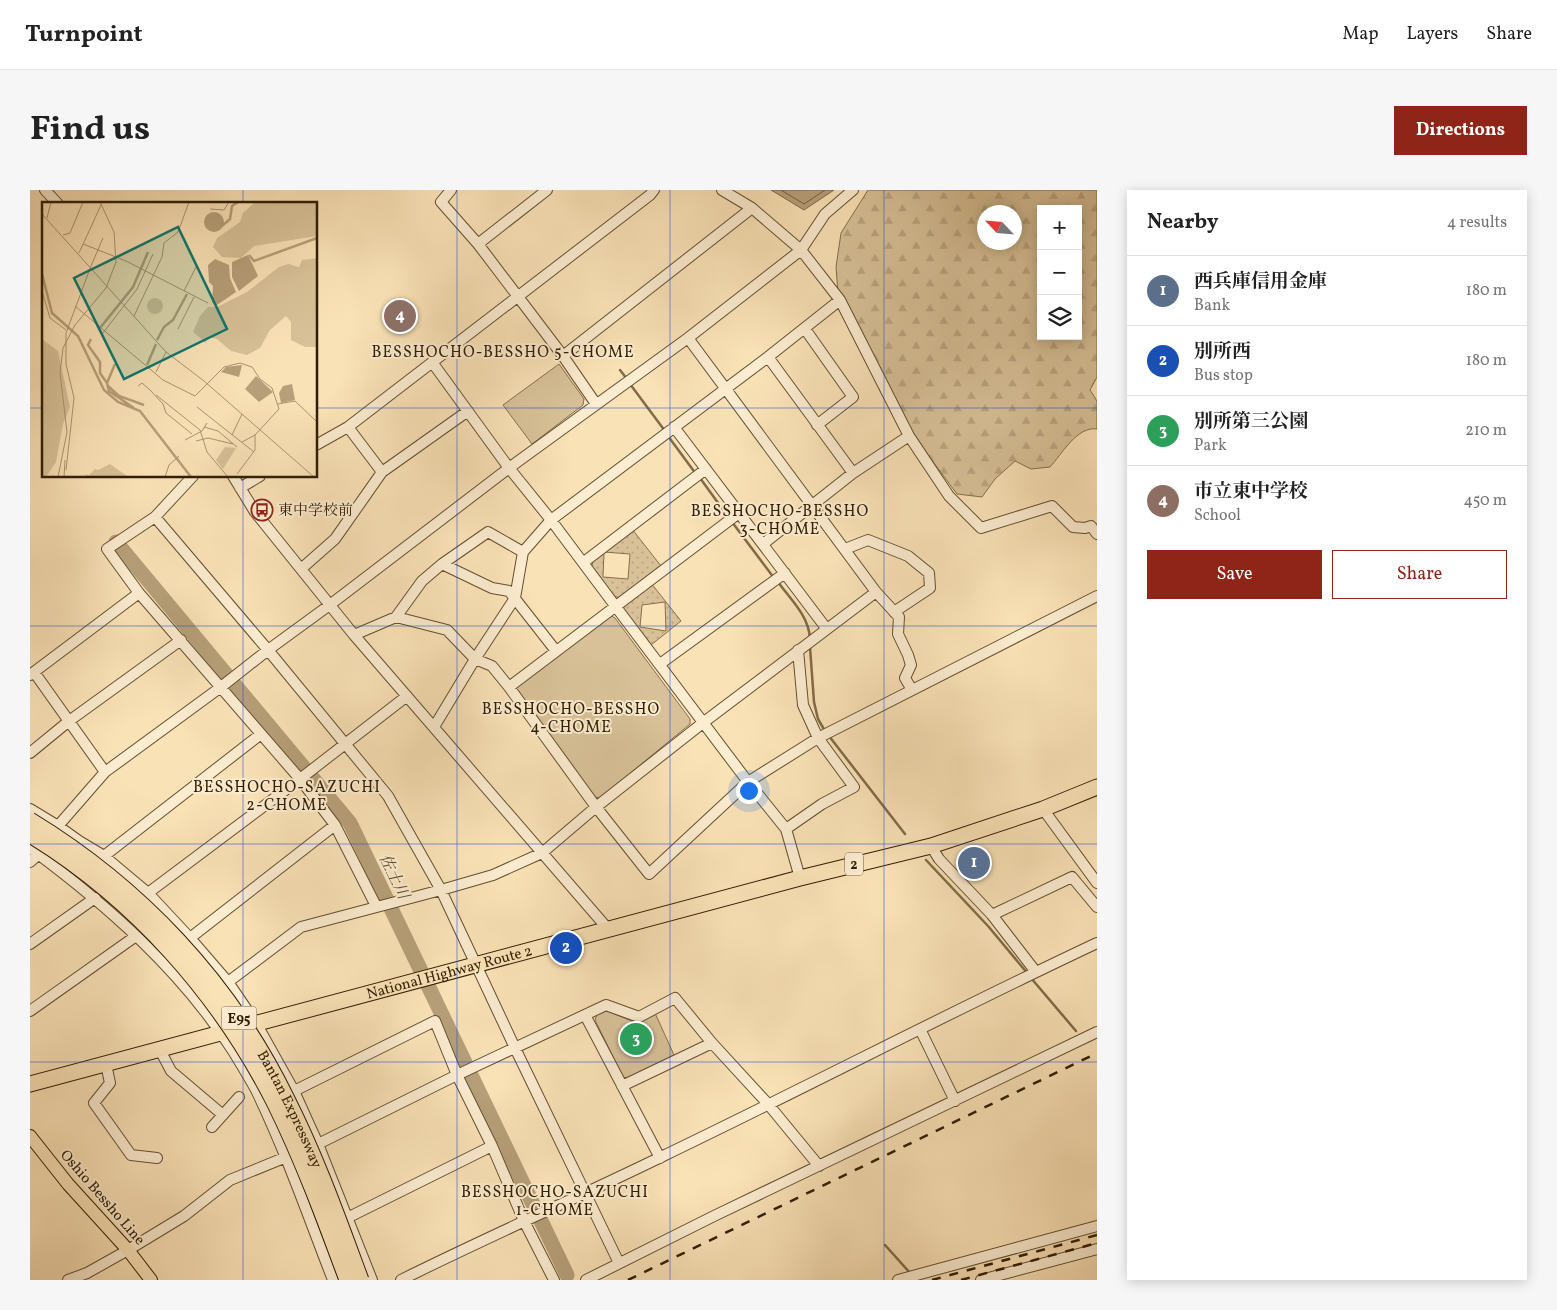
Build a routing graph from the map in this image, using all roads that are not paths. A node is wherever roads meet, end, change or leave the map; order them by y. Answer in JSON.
{"nodes":[{"id":1,"x":45,"y":190,"type":"edge"},
{"id":2,"x":451,"y":190,"type":"edge"},
{"id":3,"x":547,"y":190,"type":"edge"},
{"id":4,"x":640,"y":190,"type":"edge"},
{"id":5,"x":722,"y":190,"type":"edge"},
{"id":6,"x":852,"y":190,"type":"edge"},
{"id":7,"x":652,"y":193,"type":"edge"},
{"id":8,"x":56,"y":202,"type":"edge"},
{"id":9,"x":752,"y":208,"type":"junction"},
{"id":10,"x":478,"y":244,"type":"junction"},
{"id":11,"x":801,"y":250,"type":"junction"},
{"id":12,"x":518,"y":297,"type":"junction"},
{"id":13,"x":840,"y":300,"type":"junction"},
{"id":14,"x":805,"y":329,"type":"junction"},
{"id":15,"x":688,"y":338,"type":"junction"},
{"id":16,"x":563,"y":356,"type":"junction"},
{"id":17,"x":768,"y":357,"type":"junction"},
{"id":18,"x":432,"y":362,"type":"junction"},
{"id":19,"x":726,"y":388,"type":"junction"},
{"id":20,"x":596,"y":404,"type":"junction"},
{"id":21,"x":468,"y":411,"type":"junction"},
{"id":22,"x":817,"y":425,"type":"junction"},
{"id":23,"x":348,"y":427,"type":"junction"},
{"id":24,"x":674,"y":427,"type":"junction"},
{"id":25,"x":908,"y":436,"type":"junction"},
{"id":26,"x":318,"y":444,"type":"edge"},
{"id":27,"x":509,"y":468,"type":"junction"},
{"id":28,"x":706,"y":469,"type":"junction"},
{"id":29,"x":382,"y":472,"type":"junction"},
{"id":30,"x":853,"y":473,"type":"junction"},
{"id":31,"x":191,"y":478,"type":"edge"},
{"id":32,"x":234,"y":478,"type":"edge"},
{"id":33,"x":257,"y":478,"type":"edge"},
{"id":34,"x":240,"y":488,"type":"junction"},
{"id":35,"x":812,"y":505,"type":"junction"},
{"id":36,"x":739,"y":513,"type":"junction"},
{"id":37,"x":155,"y":516,"type":"junction"},
{"id":38,"x":551,"y":520,"type":"junction"},
{"id":39,"x":1097,"y":534,"type":"edge"},
{"id":40,"x":762,"y":544,"type":"junction"},
{"id":41,"x":845,"y":549,"type":"junction"},
{"id":42,"x":523,"y":552,"type":"junction"},
{"id":43,"x":584,"y":562,"type":"junction"},
{"id":44,"x":442,"y":564,"type":"junction"},
{"id":45,"x":301,"y":569,"type":"junction"},
{"id":46,"x":785,"y":574,"type":"junction"},
{"id":47,"x":876,"y":592,"type":"junction"},
{"id":48,"x":139,"y":593,"type":"junction"},
{"id":49,"x":1097,"y":596,"type":"edge"},
{"id":50,"x":515,"y":598,"type":"junction"},
{"id":51,"x":331,"y":604,"type":"junction"},
{"id":52,"x":616,"y":607,"type":"junction"},
{"id":53,"x":894,"y":612,"type":"junction"},
{"id":54,"x":396,"y":617,"type":"junction"},
{"id":55,"x":826,"y":628,"type":"junction"},
{"id":56,"x":354,"y":635,"type":"junction"},
{"id":57,"x":181,"y":640,"type":"junction"},
{"id":58,"x":268,"y":650,"type":"junction"},
{"id":59,"x":798,"y":650,"type":"junction"},
{"id":60,"x":556,"y":651,"type":"junction"},
{"id":61,"x":475,"y":659,"type":"junction"},
{"id":62,"x":660,"y":664,"type":"junction"},
{"id":63,"x":32,"y":674,"type":"edge"},
{"id":64,"x":227,"y":682,"type":"junction"},
{"id":65,"x":509,"y":687,"type":"junction"},
{"id":66,"x":912,"y":690,"type":"junction"},
{"id":67,"x":407,"y":696,"type":"junction"},
{"id":68,"x":69,"y":721,"type":"junction"},
{"id":69,"x":704,"y":722,"type":"junction"},
{"id":70,"x":434,"y":727,"type":"junction"},
{"id":71,"x":261,"y":734,"type":"junction"},
{"id":72,"x":818,"y":738,"type":"junction"},
{"id":73,"x":346,"y":744,"type":"junction"},
{"id":74,"x":30,"y":753,"type":"edge"},
{"id":75,"x":105,"y":772,"type":"junction"},
{"id":76,"x":306,"y":774,"type":"junction"},
{"id":77,"x":748,"y":782,"type":"junction"},
{"id":78,"x":1097,"y":787,"type":"edge"},
{"id":79,"x":596,"y":807,"type":"junction"},
{"id":80,"x":30,"y":809,"type":"edge"},
{"id":81,"x":1043,"y":809,"type":"junction"},
{"id":82,"x":30,"y":820,"type":"edge"},
{"id":83,"x":335,"y":825,"type":"junction"},
{"id":84,"x":58,"y":826,"type":"junction"},
{"id":85,"x":786,"y":830,"type":"junction"},
{"id":86,"x":30,"y":835,"type":"edge"},
{"id":87,"x":931,"y":846,"type":"junction"},
{"id":88,"x":34,"y":851,"type":"edge"},
{"id":89,"x":542,"y":853,"type":"junction"},
{"id":90,"x":104,"y":856,"type":"junction"},
{"id":91,"x":30,"y":862,"type":"edge"},
{"id":92,"x":800,"y":878,"type":"junction"},
{"id":93,"x":1097,"y":883,"type":"edge"},
{"id":94,"x":441,"y":890,"type":"junction"},
{"id":95,"x":148,"y":893,"type":"junction"},
{"id":96,"x":95,"y":898,"type":"junction"},
{"id":97,"x":383,"y":905,"type":"junction"},
{"id":98,"x":1097,"y":907,"type":"edge"},
{"id":99,"x":992,"y":914,"type":"junction"},
{"id":100,"x":608,"y":929,"type":"junction"},
{"id":101,"x":136,"y":936,"type":"junction"},
{"id":102,"x":190,"y":938,"type":"junction"},
{"id":103,"x":1097,"y":943,"type":"edge"},
{"id":104,"x":30,"y":944,"type":"edge"},
{"id":105,"x":476,"y":965,"type":"junction"},
{"id":106,"x":1031,"y":974,"type":"junction"},
{"id":107,"x":228,"y":982,"type":"junction"},
{"id":108,"x":30,"y":1011,"type":"edge"},
{"id":109,"x":585,"y":1015,"type":"junction"},
{"id":110,"x":256,"y":1023,"type":"junction"},
{"id":111,"x":920,"y":1029,"type":"junction"},
{"id":112,"x":1097,"y":1032,"type":"edge"},
{"id":113,"x":221,"y":1034,"type":"junction"},
{"id":114,"x":712,"y":1043,"type":"junction"},
{"id":115,"x":515,"y":1048,"type":"junction"},
{"id":116,"x":160,"y":1050,"type":"junction"},
{"id":117,"x":106,"y":1064,"type":"junction"},
{"id":118,"x":464,"y":1071,"type":"junction"},
{"id":119,"x":30,"y":1084,"type":"edge"},
{"id":120,"x":622,"y":1086,"type":"junction"},
{"id":121,"x":294,"y":1091,"type":"junction"},
{"id":122,"x":239,"y":1096,"type":"dead end"},
{"id":123,"x":955,"y":1101,"type":"junction"},
{"id":124,"x":768,"y":1104,"type":"junction"},
{"id":125,"x":223,"y":1115,"type":"junction"},
{"id":126,"x":212,"y":1127,"type":"dead end"},
{"id":127,"x":30,"y":1136,"type":"edge"},
{"id":128,"x":318,"y":1144,"type":"junction"},
{"id":129,"x":492,"y":1146,"type":"junction"},
{"id":130,"x":285,"y":1156,"type":"junction"},
{"id":131,"x":157,"y":1158,"type":"dead end"},
{"id":132,"x":660,"y":1158,"type":"junction"},
{"id":133,"x":819,"y":1166,"type":"junction"},
{"id":134,"x":585,"y":1192,"type":"junction"},
{"id":135,"x":533,"y":1217,"type":"junction"},
{"id":136,"x":347,"y":1218,"type":"junction"},
{"id":137,"x":1097,"y":1226,"type":"edge"},
{"id":138,"x":1097,"y":1249,"type":"edge"},
{"id":139,"x":128,"y":1250,"type":"junction"},
{"id":140,"x":618,"y":1263,"type":"junction"},
{"id":141,"x":68,"y":1280,"type":"edge"},
{"id":142,"x":151,"y":1280,"type":"edge"},
{"id":143,"x":333,"y":1280,"type":"edge"},
{"id":144,"x":347,"y":1280,"type":"edge"},
{"id":145,"x":361,"y":1280,"type":"edge"},
{"id":146,"x":372,"y":1280,"type":"edge"},
{"id":147,"x":401,"y":1280,"type":"edge"},
{"id":148,"x":554,"y":1280,"type":"edge"},
{"id":149,"x":586,"y":1280,"type":"edge"},
{"id":150,"x":898,"y":1280,"type":"edge"},
{"id":151,"x":981,"y":1280,"type":"edge"}],
"edges":[{"from":1,"to":8,"type":"street"},
{"from":2,"to":10,"type":"street"},
{"from":3,"to":10,"type":"street"},
{"from":4,"to":7,"type":"street"},
{"from":5,"to":9,"type":"street"},
{"from":6,"to":11,"type":"street"},
{"from":7,"to":12,"type":"street"},
{"from":9,"to":11,"type":"street"},
{"from":9,"to":16,"type":"street"},
{"from":10,"to":12,"type":"street"},
{"from":11,"to":13,"type":"street"},
{"from":11,"to":15,"type":"street"},
{"from":12,"to":16,"type":"street"},
{"from":12,"to":18,"type":"street"},
{"from":13,"to":14,"type":"street"},
{"from":13,"to":25,"type":"street"},
{"from":14,"to":17,"type":"street"},
{"from":14,"to":22,"type":"street"},
{"from":15,"to":19,"type":"street"},
{"from":15,"to":20,"type":"street"},
{"from":16,"to":20,"type":"street"},
{"from":17,"to":19,"type":"street"},
{"from":17,"to":22,"type":"street"},
{"from":18,"to":21,"type":"street"},
{"from":18,"to":23,"type":"street"},
{"from":19,"to":24,"type":"street"},
{"from":19,"to":35,"type":"street"},
{"from":20,"to":27,"type":"street"},
{"from":21,"to":27,"type":"street"},
{"from":21,"to":29,"type":"street"},
{"from":22,"to":30,"type":"street"},
{"from":23,"to":26,"type":"street"},
{"from":23,"to":29,"type":"street"},
{"from":24,"to":28,"type":"street"},
{"from":24,"to":38,"type":"street"},
{"from":25,"to":30,"type":"street"},
{"from":25,"to":39,"type":"street"},
{"from":27,"to":38,"type":"street"},
{"from":27,"to":51,"type":"street"},
{"from":28,"to":36,"type":"street"},
{"from":28,"to":43,"type":"street"},
{"from":29,"to":45,"type":"street"},
{"from":30,"to":35,"type":"street"},
{"from":31,"to":37,"type":"street"},
{"from":32,"to":34,"type":"street"},
{"from":33,"to":34,"type":"street"},
{"from":34,"to":45,"type":"street"},
{"from":35,"to":40,"type":"street"},
{"from":35,"to":41,"type":"street"},
{"from":36,"to":40,"type":"street"},
{"from":36,"to":52,"type":"street"},
{"from":37,"to":48,"type":"street"},
{"from":37,"to":58,"type":"street"},
{"from":38,"to":42,"type":"street"},
{"from":38,"to":43,"type":"street"},
{"from":40,"to":46,"type":"street"},
{"from":41,"to":47,"type":"street"},
{"from":41,"to":53,"type":"street"},
{"from":42,"to":44,"type":"street"},
{"from":42,"to":50,"type":"street"},
{"from":43,"to":52,"type":"street"},
{"from":44,"to":50,"type":"street"},
{"from":44,"to":54,"type":"street"},
{"from":45,"to":51,"type":"street"},
{"from":46,"to":55,"type":"street"},
{"from":46,"to":62,"type":"street"},
{"from":47,"to":53,"type":"street"},
{"from":47,"to":55,"type":"street"},
{"from":48,"to":57,"type":"street"},
{"from":48,"to":63,"type":"street"},
{"from":49,"to":66,"type":"street"},
{"from":50,"to":60,"type":"street"},
{"from":50,"to":61,"type":"street"},
{"from":51,"to":56,"type":"street"},
{"from":51,"to":58,"type":"street"},
{"from":52,"to":60,"type":"street"},
{"from":52,"to":62,"type":"street"},
{"from":53,"to":66,"type":"street"},
{"from":54,"to":56,"type":"street"},
{"from":54,"to":61,"type":"street"},
{"from":55,"to":59,"type":"street"},
{"from":56,"to":67,"type":"street"},
{"from":57,"to":64,"type":"street"},
{"from":57,"to":68,"type":"street"},
{"from":58,"to":64,"type":"street"},
{"from":58,"to":73,"type":"street"},
{"from":59,"to":69,"type":"street"},
{"from":59,"to":72,"type":"street"},
{"from":60,"to":65,"type":"street"},
{"from":61,"to":65,"type":"street"},
{"from":61,"to":70,"type":"street"},
{"from":62,"to":69,"type":"street"},
{"from":63,"to":68,"type":"street"},
{"from":64,"to":71,"type":"street"},
{"from":64,"to":75,"type":"street"},
{"from":65,"to":79,"type":"street"},
{"from":66,"to":72,"type":"street"},
{"from":67,"to":70,"type":"street"},
{"from":67,"to":73,"type":"street"},
{"from":68,"to":74,"type":"street"},
{"from":68,"to":75,"type":"street"},
{"from":69,"to":77,"type":"street"},
{"from":69,"to":79,"type":"street"},
{"from":70,"to":89,"type":"street"},
{"from":71,"to":76,"type":"street"},
{"from":71,"to":90,"type":"street"},
{"from":72,"to":77,"type":"street"},
{"from":72,"to":85,"type":"street"},
{"from":73,"to":76,"type":"street"},
{"from":73,"to":94,"type":"street"},
{"from":75,"to":84,"type":"street"},
{"from":76,"to":83,"type":"street"},
{"from":76,"to":95,"type":"street"},
{"from":77,"to":79,"type":"street"},
{"from":77,"to":85,"type":"street"},
{"from":78,"to":81,"type":"highway","name":"National Highway Route 2","number":"2"},
{"from":79,"to":89,"type":"street"},
{"from":80,"to":84,"type":"street"},
{"from":81,"to":87,"type":"highway","name":"National Highway Route 2","number":"2"},
{"from":81,"to":93,"type":"street"},
{"from":82,"to":145,"type":"highway","name":"Bantan Expressway","number":"E95","bridge":true},
{"from":83,"to":97,"type":"street"},
{"from":83,"to":102,"type":"street"},
{"from":84,"to":88,"type":"street"},
{"from":84,"to":90,"type":"street"},
{"from":85,"to":92,"type":"street"},
{"from":86,"to":144,"type":"highway","name":"Bantan Expressway","number":"E95","bridge":true},
{"from":87,"to":92,"type":"highway","name":"National Highway Route 2","number":"2"},
{"from":87,"to":99,"type":"street"},
{"from":88,"to":91,"type":"street"},
{"from":88,"to":96,"type":"street"},
{"from":89,"to":94,"type":"street"},
{"from":89,"to":100,"type":"street"},
{"from":90,"to":95,"type":"street"},
{"from":92,"to":100,"type":"highway","name":"National Highway Route 2","number":"2"},
{"from":94,"to":97,"type":"street"},
{"from":94,"to":105,"type":"street"},
{"from":95,"to":102,"type":"street"},
{"from":96,"to":101,"type":"street"},
{"from":96,"to":104,"type":"street"},
{"from":97,"to":107,"type":"street"},
{"from":98,"to":99,"type":"street"},
{"from":99,"to":106,"type":"street"},
{"from":100,"to":105,"type":"highway","name":"National Highway Route 2","number":"2"},
{"from":101,"to":108,"type":"street"},
{"from":101,"to":113,"type":"street"},
{"from":102,"to":107,"type":"street"},
{"from":103,"to":106,"type":"street"},
{"from":105,"to":110,"type":"highway","name":"National Highway Route 2","number":"2"},
{"from":105,"to":115,"type":"street"},
{"from":106,"to":111,"type":"street"},
{"from":107,"to":110,"type":"street"},
{"from":109,"to":114,"type":"street"},
{"from":109,"to":115,"type":"street"},
{"from":109,"to":120,"type":"street"},
{"from":110,"to":113,"type":"highway","name":"National Highway Route 2","number":"2"},
{"from":110,"to":121,"type":"street"},
{"from":111,"to":123,"type":"street"},
{"from":111,"to":124,"type":"street"},
{"from":112,"to":123,"type":"street"},
{"from":113,"to":116,"type":"highway","name":"National Highway Route 2","number":"2"},
{"from":113,"to":130,"type":"street"},
{"from":114,"to":120,"type":"street"},
{"from":114,"to":124,"type":"street"},
{"from":115,"to":118,"type":"street"},
{"from":115,"to":134,"type":"street"},
{"from":116,"to":117,"type":"highway","name":"National Highway Route 2","number":"2"},
{"from":116,"to":125,"type":"street"},
{"from":117,"to":119,"type":"highway","name":"National Highway Route 2","number":"2"},
{"from":117,"to":131,"type":"street"},
{"from":118,"to":121,"type":"street"},
{"from":118,"to":128,"type":"street"},
{"from":118,"to":129,"type":"street"},
{"from":120,"to":132,"type":"street"},
{"from":121,"to":128,"type":"street"},
{"from":122,"to":125,"type":"street"},
{"from":123,"to":133,"type":"street"},
{"from":124,"to":132,"type":"street"},
{"from":124,"to":133,"type":"street"},
{"from":125,"to":126,"type":"street"},
{"from":127,"to":139,"type":"main road","name":"Oshio Bessho Line"},
{"from":128,"to":130,"type":"street"},
{"from":128,"to":136,"type":"street"},
{"from":129,"to":135,"type":"street"},
{"from":129,"to":136,"type":"street"},
{"from":130,"to":139,"type":"street"},
{"from":130,"to":143,"type":"street"},
{"from":132,"to":134,"type":"street"},
{"from":133,"to":140,"type":"street"},
{"from":134,"to":135,"type":"street"},
{"from":134,"to":140,"type":"street"},
{"from":135,"to":147,"type":"street"},
{"from":135,"to":148,"type":"street"},
{"from":136,"to":146,"type":"street"},
{"from":137,"to":150,"type":"street"},
{"from":138,"to":151,"type":"street"},
{"from":139,"to":141,"type":"street"},
{"from":139,"to":142,"type":"main road","name":"Oshio Bessho Line"},
{"from":140,"to":149,"type":"street"}]}
